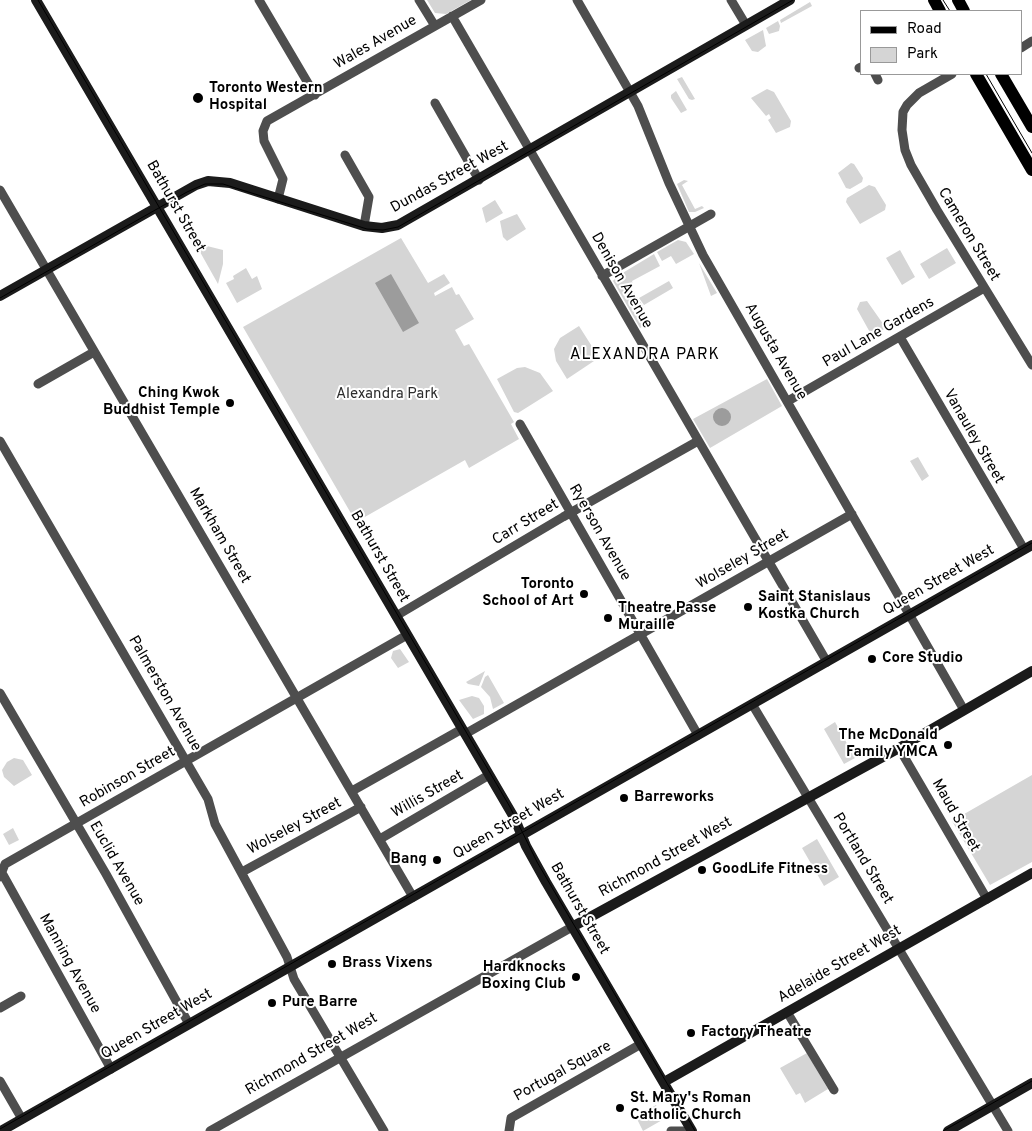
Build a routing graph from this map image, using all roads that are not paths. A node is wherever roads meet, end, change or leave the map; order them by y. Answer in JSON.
{"nodes":[{"id":1,"x":36,"y":0,"type":"edge"},
{"id":2,"x":259,"y":0,"type":"edge"},
{"id":3,"x":419,"y":0,"type":"edge"},
{"id":4,"x":481,"y":0,"type":"edge"},
{"id":5,"x":577,"y":0,"type":"edge"},
{"id":6,"x":731,"y":0,"type":"edge"},
{"id":7,"x":790,"y":0,"type":"edge"},
{"id":8,"x":452,"y":16,"type":"junction"},
{"id":9,"x":746,"y":25,"type":"junction"},
{"id":10,"x":435,"y":26,"type":"junction"},
{"id":11,"x":950,"y":75,"type":"edge"},
{"id":12,"x":977,"y":75,"type":"edge"},
{"id":13,"x":1002,"y":75,"type":"edge"},
{"id":14,"x":631,"y":92,"type":"junction"},
{"id":15,"x":315,"y":94,"type":"junction"},
{"id":16,"x":435,"y":103,"type":"dead end"},
{"id":17,"x":1032,"y":128,"type":"edge"},
{"id":18,"x":530,"y":150,"type":"junction"},
{"id":19,"x":345,"y":155,"type":"dead end"},
{"id":20,"x":1032,"y":170,"type":"edge"},
{"id":21,"x":478,"y":180,"type":"junction"},
{"id":22,"x":0,"y":190,"type":"edge"},
{"id":23,"x":278,"y":199,"type":"junction"},
{"id":24,"x":158,"y":206,"type":"junction"},
{"id":25,"x":711,"y":214,"type":"dead end"},
{"id":26,"x":364,"y":226,"type":"junction"},
{"id":27,"x":689,"y":226,"type":"junction"},
{"id":28,"x":48,"y":269,"type":"junction"},
{"id":29,"x":602,"y":276,"type":"junction"},
{"id":30,"x":984,"y":288,"type":"junction"},
{"id":31,"x":0,"y":296,"type":"edge"},
{"id":32,"x":900,"y":337,"type":"junction"},
{"id":33,"x":94,"y":352,"type":"junction"},
{"id":34,"x":1032,"y":365,"type":"edge"},
{"id":35,"x":38,"y":384,"type":"dead end"},
{"id":36,"x":788,"y":401,"type":"junction"},
{"id":37,"x":520,"y":424,"type":"dead end"},
{"id":38,"x":0,"y":441,"type":"edge"},
{"id":39,"x":698,"y":441,"type":"junction"},
{"id":40,"x":571,"y":512,"type":"junction"},
{"id":41,"x":852,"y":514,"type":"junction"},
{"id":42,"x":1028,"y":547,"type":"edge"},
{"id":43,"x":768,"y":561,"type":"junction"},
{"id":44,"x":910,"y":615,"type":"junction"},
{"id":45,"x":396,"y":616,"type":"junction"},
{"id":46,"x":642,"y":634,"type":"junction"},
{"id":47,"x":407,"y":635,"type":"junction"},
{"id":48,"x":827,"y":662,"type":"junction"},
{"id":49,"x":1031,"y":674,"type":"edge"},
{"id":50,"x":0,"y":693,"type":"edge"},
{"id":51,"x":296,"y":697,"type":"junction"},
{"id":52,"x":752,"y":704,"type":"junction"},
{"id":53,"x":964,"y":710,"type":"junction"},
{"id":54,"x":464,"y":732,"type":"junction"},
{"id":55,"x":698,"y":735,"type":"junction"},
{"id":56,"x":899,"y":748,"type":"junction"},
{"id":57,"x":186,"y":760,"type":"junction"},
{"id":58,"x":489,"y":775,"type":"junction"},
{"id":59,"x":352,"y":791,"type":"junction"},
{"id":60,"x":810,"y":797,"type":"junction"},
{"id":61,"x":361,"y":807,"type":"junction"},
{"id":62,"x":76,"y":823,"type":"junction"},
{"id":63,"x":521,"y":835,"type":"junction"},
{"id":64,"x":380,"y":839,"type":"junction"},
{"id":65,"x":242,"y":872,"type":"junction"},
{"id":66,"x":1032,"y":873,"type":"edge"},
{"id":67,"x":1,"y":875,"type":"edge"},
{"id":68,"x":413,"y":898,"type":"junction"},
{"id":69,"x":986,"y":899,"type":"junction"},
{"id":70,"x":572,"y":927,"type":"junction"},
{"id":71,"x":899,"y":948,"type":"junction"},
{"id":72,"x":290,"y":967,"type":"junction"},
{"id":73,"x":20,"y":996,"type":"dead end"},
{"id":74,"x":0,"y":1008,"type":"edge"},
{"id":75,"x":787,"y":1012,"type":"junction"},
{"id":76,"x":189,"y":1024,"type":"junction"},
{"id":77,"x":641,"y":1044,"type":"junction"},
{"id":78,"x":340,"y":1056,"type":"junction"},
{"id":79,"x":111,"y":1069,"type":"junction"},
{"id":80,"x":0,"y":1081,"type":"edge"},
{"id":81,"x":664,"y":1082,"type":"junction"},
{"id":82,"x":1032,"y":1083,"type":"edge"},
{"id":83,"x":834,"y":1090,"type":"dead end"},
{"id":84,"x":993,"y":1106,"type":"junction"},
{"id":85,"x":22,"y":1119,"type":"junction"},
{"id":86,"x":1,"y":1131,"type":"edge"},
{"id":87,"x":210,"y":1131,"type":"edge"},
{"id":88,"x":384,"y":1131,"type":"edge"},
{"id":89,"x":509,"y":1131,"type":"edge"},
{"id":90,"x":671,"y":1131,"type":"edge"},
{"id":91,"x":692,"y":1131,"type":"edge"},
{"id":92,"x":948,"y":1131,"type":"edge"},
{"id":93,"x":1008,"y":1131,"type":"edge"}],
"edges":[{"from":1,"to":24,"type":"main road","name":"Bathurst Street"},
{"from":2,"to":15,"type":"street"},
{"from":3,"to":10,"type":"street"},
{"from":4,"to":8,"type":"street","name":"Wales Avenue"},
{"from":5,"to":14,"type":"street","name":"Augusta Avenue"},
{"from":6,"to":9,"type":"street"},
{"from":7,"to":9,"type":"main road","name":"Dundas Street West"},
{"from":8,"to":10,"type":"street","name":"Wales Avenue"},
{"from":8,"to":18,"type":"street","name":"Denison Avenue"},
{"from":9,"to":14,"type":"main road","name":"Dundas Street West"},
{"from":10,"to":15,"type":"street","name":"Wales Avenue"},
{"from":11,"to":30,"type":"street","name":"Cameron Street"},
{"from":12,"to":20,"type":"main road"},
{"from":13,"to":17,"type":"main road"},
{"from":14,"to":18,"type":"main road","name":"Dundas Street West"},
{"from":14,"to":27,"type":"street","name":"Augusta Avenue"},
{"from":15,"to":23,"type":"street","name":"Wales Avenue"},
{"from":16,"to":21,"type":"street"},
{"from":18,"to":21,"type":"main road","name":"Dundas Street West"},
{"from":18,"to":29,"type":"street","name":"Denison Avenue"},
{"from":19,"to":26,"type":"street"},
{"from":21,"to":26,"type":"main road","name":"Dundas Street West"},
{"from":22,"to":28,"type":"street","name":"Markham Street"},
{"from":23,"to":24,"type":"main road","name":"Dundas Street West"},
{"from":23,"to":26,"type":"main road","name":"Dundas Street West"},
{"from":24,"to":28,"type":"main road","name":"Dundas Street West"},
{"from":24,"to":45,"type":"main road","name":"Bathurst Street"},
{"from":25,"to":27,"type":"street"},
{"from":27,"to":29,"type":"street"},
{"from":27,"to":36,"type":"street","name":"Augusta Avenue"},
{"from":28,"to":31,"type":"main road","name":"Dundas Street West"},
{"from":28,"to":33,"type":"street","name":"Markham Street"},
{"from":29,"to":39,"type":"street","name":"Denison Avenue"},
{"from":30,"to":32,"type":"street","name":"Paul Lane Gardens"},
{"from":30,"to":34,"type":"street","name":"Cameron Street"},
{"from":32,"to":36,"type":"street","name":"Paul Lane Gardens"},
{"from":32,"to":42,"type":"street","name":"Vanauley Street"},
{"from":33,"to":35,"type":"street"},
{"from":33,"to":51,"type":"street","name":"Markham Street"},
{"from":36,"to":41,"type":"street","name":"Augusta Avenue"},
{"from":37,"to":40,"type":"street","name":"Ryerson Avenue"},
{"from":38,"to":57,"type":"street","name":"Palmerston Avenue"},
{"from":39,"to":40,"type":"street","name":"Carr Street"},
{"from":39,"to":43,"type":"street","name":"Denison Avenue"},
{"from":40,"to":45,"type":"street","name":"Carr Street"},
{"from":40,"to":46,"type":"street","name":"Ryerson Avenue"},
{"from":41,"to":43,"type":"street","name":"Wolseley Street"},
{"from":41,"to":44,"type":"street","name":"Augusta Avenue"},
{"from":42,"to":44,"type":"main road","name":"Queen Street West"},
{"from":43,"to":46,"type":"street","name":"Wolseley Street"},
{"from":43,"to":48,"type":"street","name":"Denison Avenue"},
{"from":44,"to":48,"type":"main road","name":"Queen Street West"},
{"from":44,"to":53,"type":"street","name":"Augusta Avenue"},
{"from":45,"to":47,"type":"main road","name":"Bathurst Street"},
{"from":46,"to":54,"type":"street","name":"Wolseley Street"},
{"from":46,"to":55,"type":"street","name":"Ryerson Avenue"},
{"from":47,"to":51,"type":"street","name":"Robinson Street"},
{"from":47,"to":54,"type":"main road","name":"Bathurst Street"},
{"from":48,"to":52,"type":"main road","name":"Queen Street West"},
{"from":49,"to":53,"type":"main road","name":"Richmond Street West"},
{"from":50,"to":62,"type":"street","name":"Euclid Avenue"},
{"from":51,"to":57,"type":"street","name":"Robinson Street"},
{"from":51,"to":59,"type":"street","name":"Markham Street"},
{"from":52,"to":55,"type":"main road","name":"Queen Street West"},
{"from":52,"to":60,"type":"street","name":"Portland Street"},
{"from":53,"to":56,"type":"main road","name":"Richmond Street West"},
{"from":54,"to":58,"type":"main road","name":"Bathurst Street"},
{"from":54,"to":59,"type":"street","name":"Wolseley Street"},
{"from":55,"to":63,"type":"main road","name":"Queen Street West"},
{"from":56,"to":60,"type":"main road","name":"Richmond Street West"},
{"from":56,"to":69,"type":"street","name":"Maud Street"},
{"from":57,"to":62,"type":"street","name":"Robinson Street"},
{"from":57,"to":65,"type":"street","name":"Palmerston Avenue"},
{"from":58,"to":63,"type":"main road","name":"Bathurst Street"},
{"from":58,"to":64,"type":"street","name":"Willis Street"},
{"from":59,"to":61,"type":"street","name":"Markham Street"},
{"from":60,"to":70,"type":"main road","name":"Richmond Street West"},
{"from":60,"to":71,"type":"street","name":"Portland Street"},
{"from":61,"to":64,"type":"street","name":"Markham Street"},
{"from":61,"to":65,"type":"street","name":"Wolseley Street"},
{"from":62,"to":67,"type":"street","name":"Robinson Street"},
{"from":62,"to":76,"type":"street","name":"Euclid Avenue"},
{"from":63,"to":68,"type":"main road","name":"Queen Street West"},
{"from":63,"to":70,"type":"main road","name":"Bathurst Street"},
{"from":64,"to":68,"type":"street","name":"Markham Street"},
{"from":65,"to":72,"type":"street","name":"Palmerston Avenue"},
{"from":66,"to":69,"type":"main road","name":"Adelaide Street West"},
{"from":67,"to":79,"type":"street","name":"Manning Avenue"},
{"from":68,"to":72,"type":"main road","name":"Queen Street West"},
{"from":69,"to":71,"type":"main road","name":"Adelaide Street West"},
{"from":70,"to":77,"type":"main road","name":"Bathurst Street"},
{"from":70,"to":78,"type":"street","name":"Richmond Street West"},
{"from":71,"to":75,"type":"main road","name":"Adelaide Street West"},
{"from":71,"to":84,"type":"street","name":"Portland Street"},
{"from":72,"to":76,"type":"main road","name":"Queen Street West"},
{"from":72,"to":78,"type":"street","name":"Palmerston Avenue"},
{"from":73,"to":74,"type":"street"},
{"from":75,"to":81,"type":"main road","name":"Adelaide Street West"},
{"from":75,"to":83,"type":"street"},
{"from":76,"to":79,"type":"main road","name":"Queen Street West"},
{"from":77,"to":81,"type":"main road","name":"Bathurst Street"},
{"from":77,"to":89,"type":"street","name":"Portugal Square"},
{"from":78,"to":87,"type":"street","name":"Richmond Street West"},
{"from":78,"to":88,"type":"street","name":"Palmerston Avenue"},
{"from":79,"to":85,"type":"main road","name":"Queen Street West"},
{"from":80,"to":85,"type":"street"},
{"from":81,"to":91,"type":"main road","name":"Bathurst Street"},
{"from":82,"to":84,"type":"main road"},
{"from":84,"to":92,"type":"main road"},
{"from":84,"to":93,"type":"street","name":"Portland Street"},
{"from":85,"to":86,"type":"main road","name":"Queen Street West"},
{"from":90,"to":91,"type":"street"}]}
